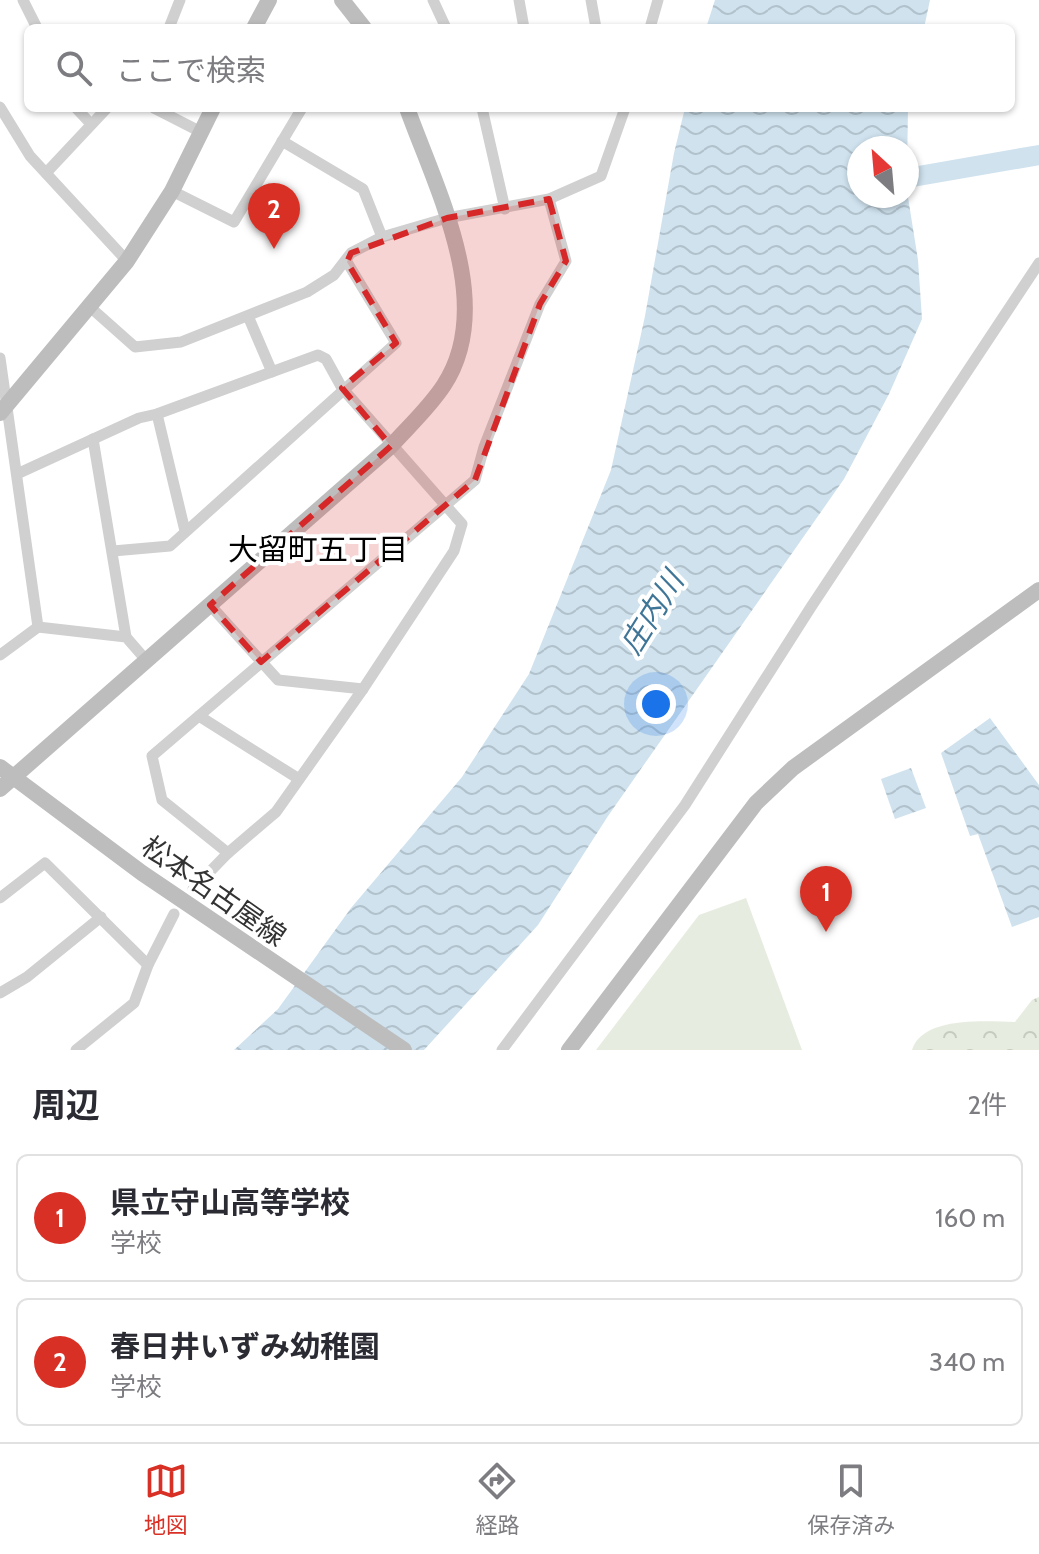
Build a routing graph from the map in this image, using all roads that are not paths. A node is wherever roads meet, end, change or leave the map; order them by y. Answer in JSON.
{"nodes":[{"id":1,"x":23,"y":0,"type":"edge"},
{"id":2,"x":180,"y":0,"type":"edge"},
{"id":3,"x":269,"y":0,"type":"edge"},
{"id":4,"x":342,"y":0,"type":"edge"},
{"id":5,"x":433,"y":0,"type":"edge"},
{"id":6,"x":519,"y":0,"type":"edge"},
{"id":7,"x":591,"y":0,"type":"edge"},
{"id":8,"x":658,"y":0,"type":"edge"},
{"id":9,"x":35,"y":24,"type":"edge"},
{"id":10,"x":170,"y":24,"type":"edge"},
{"id":11,"x":256,"y":24,"type":"edge"},
{"id":12,"x":361,"y":24,"type":"edge"},
{"id":13,"x":444,"y":24,"type":"edge"},
{"id":14,"x":523,"y":24,"type":"edge"},
{"id":15,"x":595,"y":24,"type":"edge"},
{"id":16,"x":651,"y":24,"type":"edge"},
{"id":17,"x":0,"y":107,"type":"edge"},
{"id":18,"x":80,"y":112,"type":"edge"},
{"id":19,"x":103,"y":112,"type":"edge"},
{"id":20,"x":162,"y":112,"type":"edge"},
{"id":21,"x":211,"y":112,"type":"edge"},
{"id":22,"x":300,"y":112,"type":"edge"},
{"id":23,"x":408,"y":112,"type":"edge"},
{"id":24,"x":483,"y":112,"type":"edge"},
{"id":25,"x":624,"y":112,"type":"edge"},
{"id":26,"x":91,"y":124,"type":"junction"},
{"id":27,"x":13,"y":129,"type":"junction"},
{"id":28,"x":201,"y":132,"type":"junction"},
{"id":29,"x":0,"y":134,"type":"edge"},
{"id":30,"x":282,"y":141,"type":"junction"},
{"id":31,"x":46,"y":173,"type":"junction"},
{"id":32,"x":172,"y":191,"type":"junction"},
{"id":33,"x":549,"y":199,"type":"junction"},
{"id":34,"x":505,"y":209,"type":"junction"},
{"id":35,"x":447,"y":218,"type":"junction"},
{"id":36,"x":382,"y":237,"type":"junction"},
{"id":37,"x":127,"y":261,"type":"junction"},
{"id":38,"x":347,"y":262,"type":"junction"},
{"id":39,"x":1039,"y":263,"type":"edge"},
{"id":40,"x":90,"y":307,"type":"junction"},
{"id":41,"x":248,"y":316,"type":"junction"},
{"id":42,"x":0,"y":358,"type":"edge"},
{"id":43,"x":272,"y":372,"type":"junction"},
{"id":44,"x":342,"y":388,"type":"junction"},
{"id":45,"x":4,"y":408,"type":"edge"},
{"id":46,"x":157,"y":414,"type":"junction"},
{"id":47,"x":93,"y":439,"type":"junction"},
{"id":48,"x":391,"y":446,"type":"junction"},
{"id":49,"x":17,"y":474,"type":"junction"},
{"id":50,"x":446,"y":505,"type":"junction"},
{"id":51,"x":185,"y":531,"type":"junction"},
{"id":52,"x":113,"y":551,"type":"junction"},
{"id":53,"x":1039,"y":590,"type":"edge"},
{"id":54,"x":210,"y":605,"type":"junction"},
{"id":55,"x":38,"y":627,"type":"junction"},
{"id":56,"x":126,"y":637,"type":"junction"},
{"id":57,"x":0,"y":655,"type":"edge"},
{"id":58,"x":146,"y":660,"type":"junction"},
{"id":59,"x":261,"y":662,"type":"junction"},
{"id":60,"x":363,"y":689,"type":"junction"},
{"id":61,"x":199,"y":716,"type":"junction"},
{"id":62,"x":0,"y":767,"type":"edge"},
{"id":63,"x":299,"y":779,"type":"junction"},
{"id":64,"x":7,"y":784,"type":"edge"},
{"id":65,"x":228,"y":853,"type":"junction"},
{"id":66,"x":193,"y":889,"type":"dead end"},
{"id":67,"x":0,"y":898,"type":"edge"},
{"id":68,"x":174,"y":914,"type":"dead end"},
{"id":69,"x":101,"y":917,"type":"junction"},
{"id":70,"x":148,"y":965,"type":"junction"},
{"id":71,"x":0,"y":993,"type":"edge"},
{"id":72,"x":76,"y":1050,"type":"edge"},
{"id":73,"x":404,"y":1050,"type":"edge"},
{"id":74,"x":502,"y":1050,"type":"edge"},
{"id":75,"x":569,"y":1050,"type":"edge"}],
"edges":[{"from":1,"to":9,"type":"street"},
{"from":2,"to":10,"type":"street"},
{"from":3,"to":11,"type":"street"},
{"from":4,"to":12,"type":"street"},
{"from":5,"to":13,"type":"street"},
{"from":6,"to":14,"type":"street"},
{"from":7,"to":15,"type":"street"},
{"from":8,"to":16,"type":"street"},
{"from":17,"to":27,"type":"street"},
{"from":18,"to":26,"type":"street"},
{"from":19,"to":26,"type":"street"},
{"from":20,"to":28,"type":"street"},
{"from":21,"to":28,"type":"street"},
{"from":22,"to":30,"type":"street"},
{"from":23,"to":35,"type":"street"},
{"from":24,"to":34,"type":"street"},
{"from":25,"to":33,"type":"street"},
{"from":26,"to":31,"type":"street"},
{"from":27,"to":29,"type":"street"},
{"from":27,"to":31,"type":"street"},
{"from":28,"to":32,"type":"street"},
{"from":30,"to":32,"type":"street"},
{"from":30,"to":36,"type":"street"},
{"from":31,"to":37,"type":"street"},
{"from":32,"to":37,"type":"street"},
{"from":33,"to":34,"type":"street"},
{"from":33,"to":50,"type":"street"},
{"from":34,"to":35,"type":"street"},
{"from":35,"to":36,"type":"street"},
{"from":35,"to":48,"type":"street"},
{"from":36,"to":38,"type":"street"},
{"from":37,"to":40,"type":"street"},
{"from":38,"to":41,"type":"street"},
{"from":38,"to":44,"type":"street"},
{"from":39,"to":74,"type":"street"},
{"from":40,"to":41,"type":"street"},
{"from":40,"to":45,"type":"street"},
{"from":41,"to":43,"type":"street"},
{"from":42,"to":45,"type":"street"},
{"from":43,"to":44,"type":"street"},
{"from":43,"to":46,"type":"street"},
{"from":44,"to":48,"type":"street"},
{"from":44,"to":51,"type":"street"},
{"from":45,"to":49,"type":"street"},
{"from":46,"to":47,"type":"street"},
{"from":46,"to":51,"type":"street"},
{"from":47,"to":49,"type":"street"},
{"from":47,"to":52,"type":"street"},
{"from":48,"to":50,"type":"street"},
{"from":48,"to":54,"type":"street"},
{"from":49,"to":55,"type":"street"},
{"from":50,"to":59,"type":"street"},
{"from":50,"to":60,"type":"street"},
{"from":51,"to":52,"type":"street"},
{"from":52,"to":56,"type":"street"},
{"from":53,"to":75,"type":"street"},
{"from":54,"to":58,"type":"street"},
{"from":54,"to":59,"type":"street"},
{"from":55,"to":56,"type":"street"},
{"from":55,"to":57,"type":"street"},
{"from":56,"to":58,"type":"street"},
{"from":58,"to":64,"type":"street"},
{"from":59,"to":60,"type":"street"},
{"from":59,"to":61,"type":"street"},
{"from":60,"to":63,"type":"street"},
{"from":61,"to":63,"type":"street"},
{"from":61,"to":65,"type":"street"},
{"from":62,"to":64,"type":"street","name":"松本名古屋線"},
{"from":63,"to":65,"type":"street"},
{"from":64,"to":73,"type":"street","name":"松本名古屋線"},
{"from":65,"to":66,"type":"street"},
{"from":67,"to":69,"type":"street"},
{"from":68,"to":70,"type":"street"},
{"from":69,"to":70,"type":"street"},
{"from":69,"to":71,"type":"street"},
{"from":70,"to":72,"type":"street"}]}
